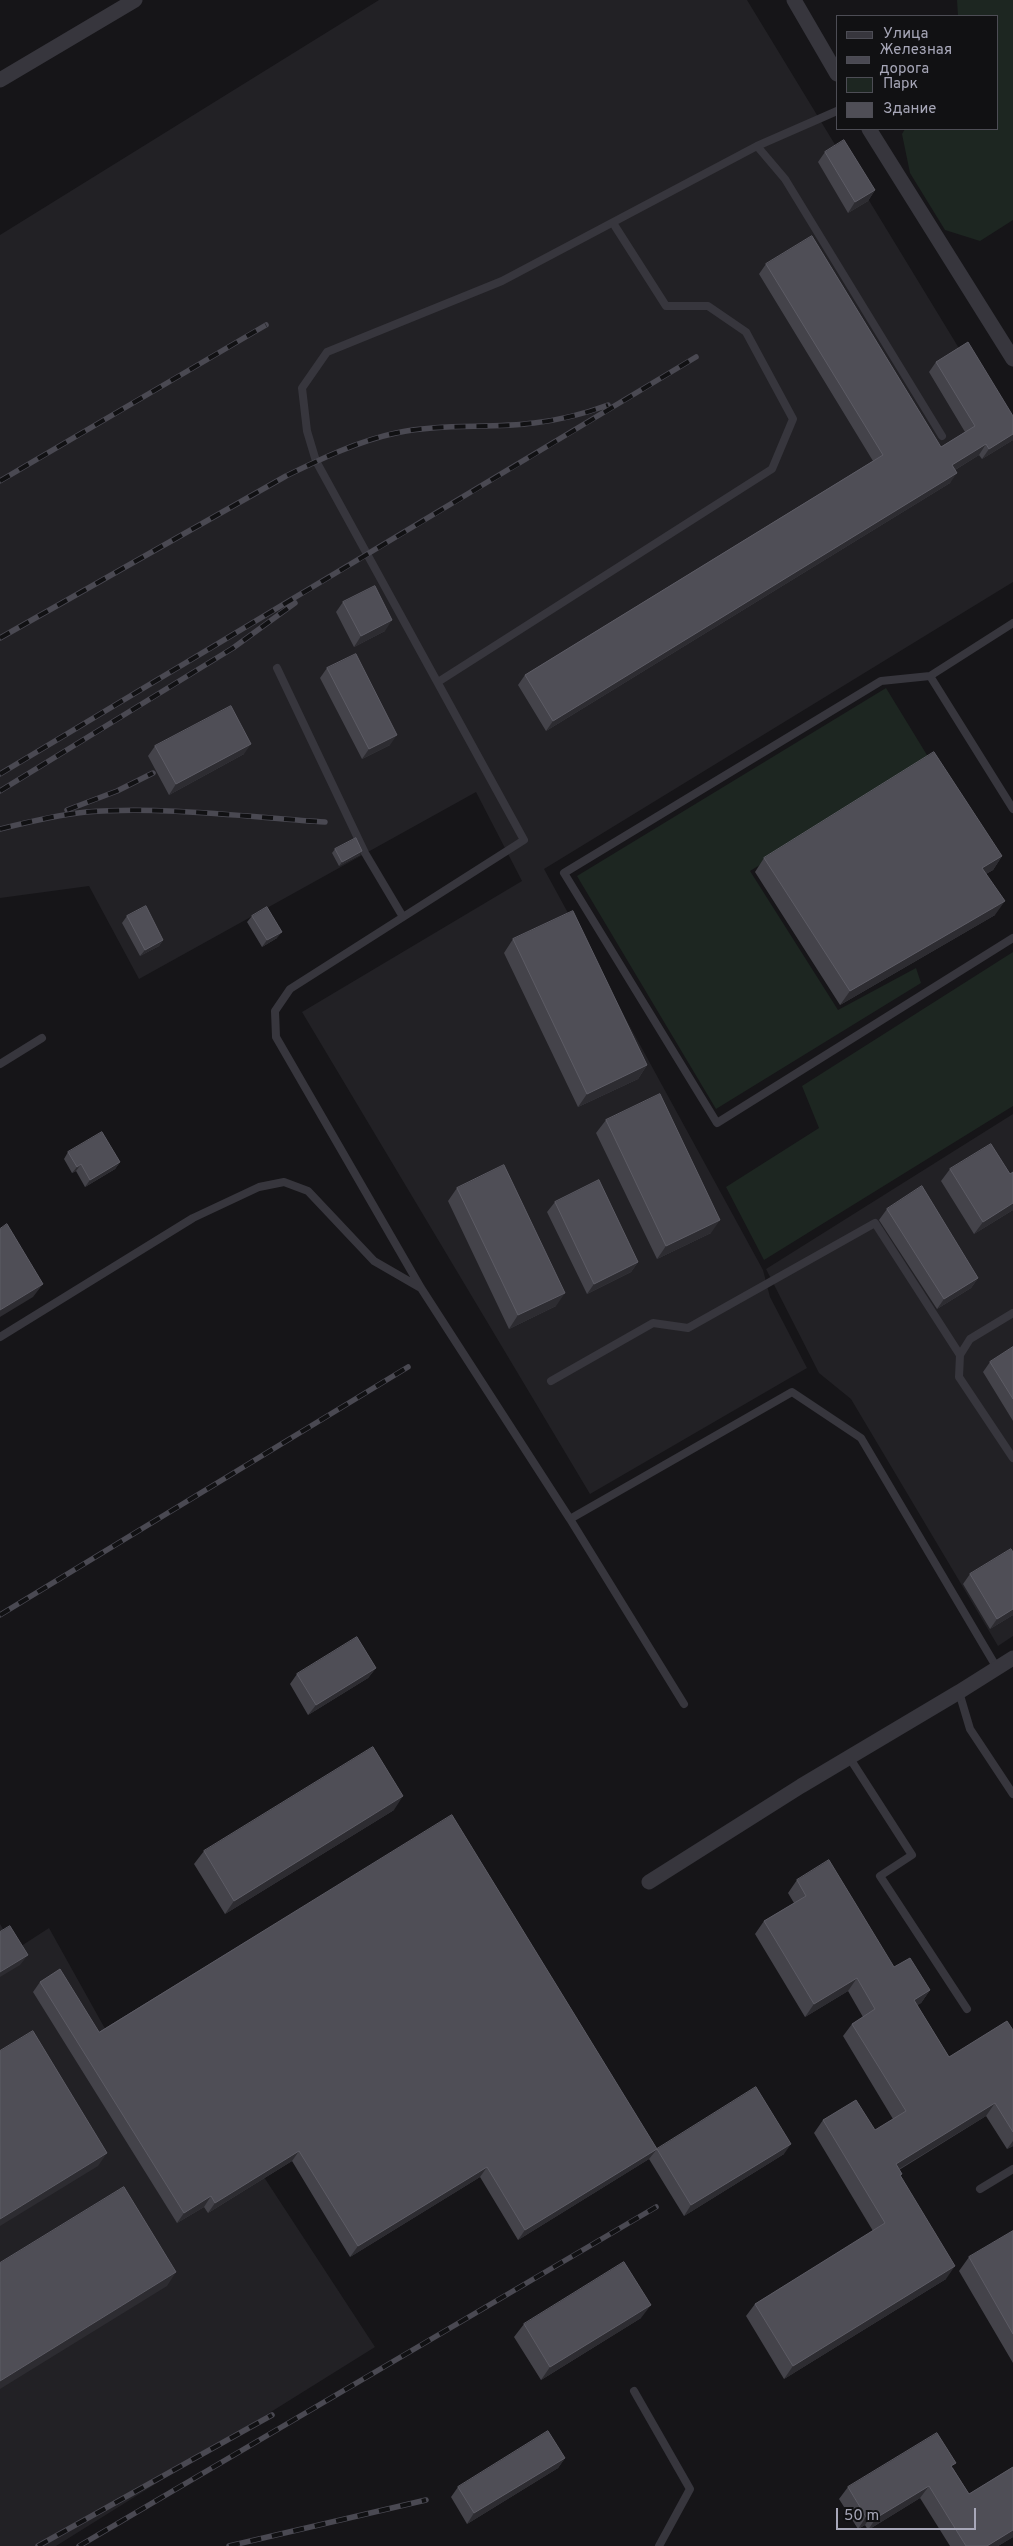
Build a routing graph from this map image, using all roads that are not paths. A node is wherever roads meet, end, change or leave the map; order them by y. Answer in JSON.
{"nodes":[{"id":1,"x":135,"y":0,"type":"edge"},
{"id":2,"x":794,"y":0,"type":"edge"},
{"id":3,"x":836,"y":72,"type":"edge"},
{"id":4,"x":0,"y":80,"type":"edge"},
{"id":5,"x":836,"y":111,"type":"edge"},
{"id":6,"x":870,"y":130,"type":"edge"},
{"id":7,"x":756,"y":146,"type":"junction"},
{"id":8,"x":613,"y":222,"type":"junction"},
{"id":9,"x":1013,"y":358,"type":"edge"},
{"id":10,"x":942,"y":436,"type":"dead end"},
{"id":11,"x":1013,"y":623,"type":"edge"},
{"id":12,"x":277,"y":668,"type":"dead end"},
{"id":13,"x":930,"y":676,"type":"junction"},
{"id":14,"x":438,"y":682,"type":"junction"},
{"id":15,"x":1013,"y":810,"type":"edge"},
{"id":16,"x":403,"y":917,"type":"junction"},
{"id":17,"x":1013,"y":938,"type":"edge"},
{"id":18,"x":42,"y":1038,"type":"dead end"},
{"id":19,"x":0,"y":1064,"type":"edge"},
{"id":20,"x":421,"y":1288,"type":"junction"},
{"id":21,"x":1013,"y":1313,"type":"edge"},
{"id":22,"x":0,"y":1337,"type":"edge"},
{"id":23,"x":960,"y":1355,"type":"junction"},
{"id":24,"x":551,"y":1381,"type":"dead end"},
{"id":25,"x":1013,"y":1458,"type":"edge"},
{"id":26,"x":570,"y":1519,"type":"junction"},
{"id":27,"x":1013,"y":1658,"type":"edge"},
{"id":28,"x":997,"y":1668,"type":"junction"},
{"id":29,"x":959,"y":1692,"type":"junction"},
{"id":30,"x":684,"y":1704,"type":"dead end"},
{"id":31,"x":850,"y":1757,"type":"junction"},
{"id":32,"x":1013,"y":1794,"type":"edge"},
{"id":33,"x":649,"y":1882,"type":"dead end"},
{"id":34,"x":968,"y":2009,"type":"dead end"},
{"id":35,"x":1013,"y":2169,"type":"edge"},
{"id":36,"x":980,"y":2189,"type":"dead end"},
{"id":37,"x":634,"y":2391,"type":"dead end"},
{"id":38,"x":659,"y":2546,"type":"edge"}],
"edges":[{"from":1,"to":4,"type":"street"},
{"from":2,"to":3,"type":"street"},
{"from":5,"to":7,"type":"lane"},
{"from":6,"to":9,"type":"street"},
{"from":7,"to":8,"type":"lane"},
{"from":7,"to":10,"type":"lane"},
{"from":8,"to":14,"type":"lane"},
{"from":8,"to":14,"type":"lane"},
{"from":11,"to":13,"type":"lane"},
{"from":12,"to":16,"type":"lane"},
{"from":13,"to":15,"type":"lane"},
{"from":13,"to":17,"type":"lane"},
{"from":14,"to":16,"type":"lane"},
{"from":16,"to":20,"type":"lane"},
{"from":18,"to":19,"type":"lane"},
{"from":20,"to":22,"type":"lane"},
{"from":20,"to":26,"type":"lane"},
{"from":21,"to":23,"type":"lane"},
{"from":23,"to":24,"type":"lane"},
{"from":23,"to":25,"type":"lane"},
{"from":26,"to":28,"type":"lane"},
{"from":26,"to":30,"type":"lane"},
{"from":27,"to":28,"type":"street"},
{"from":28,"to":29,"type":"street"},
{"from":29,"to":31,"type":"street"},
{"from":29,"to":32,"type":"lane"},
{"from":31,"to":33,"type":"street"},
{"from":31,"to":34,"type":"lane"},
{"from":35,"to":36,"type":"lane"},
{"from":37,"to":38,"type":"lane"}]}
